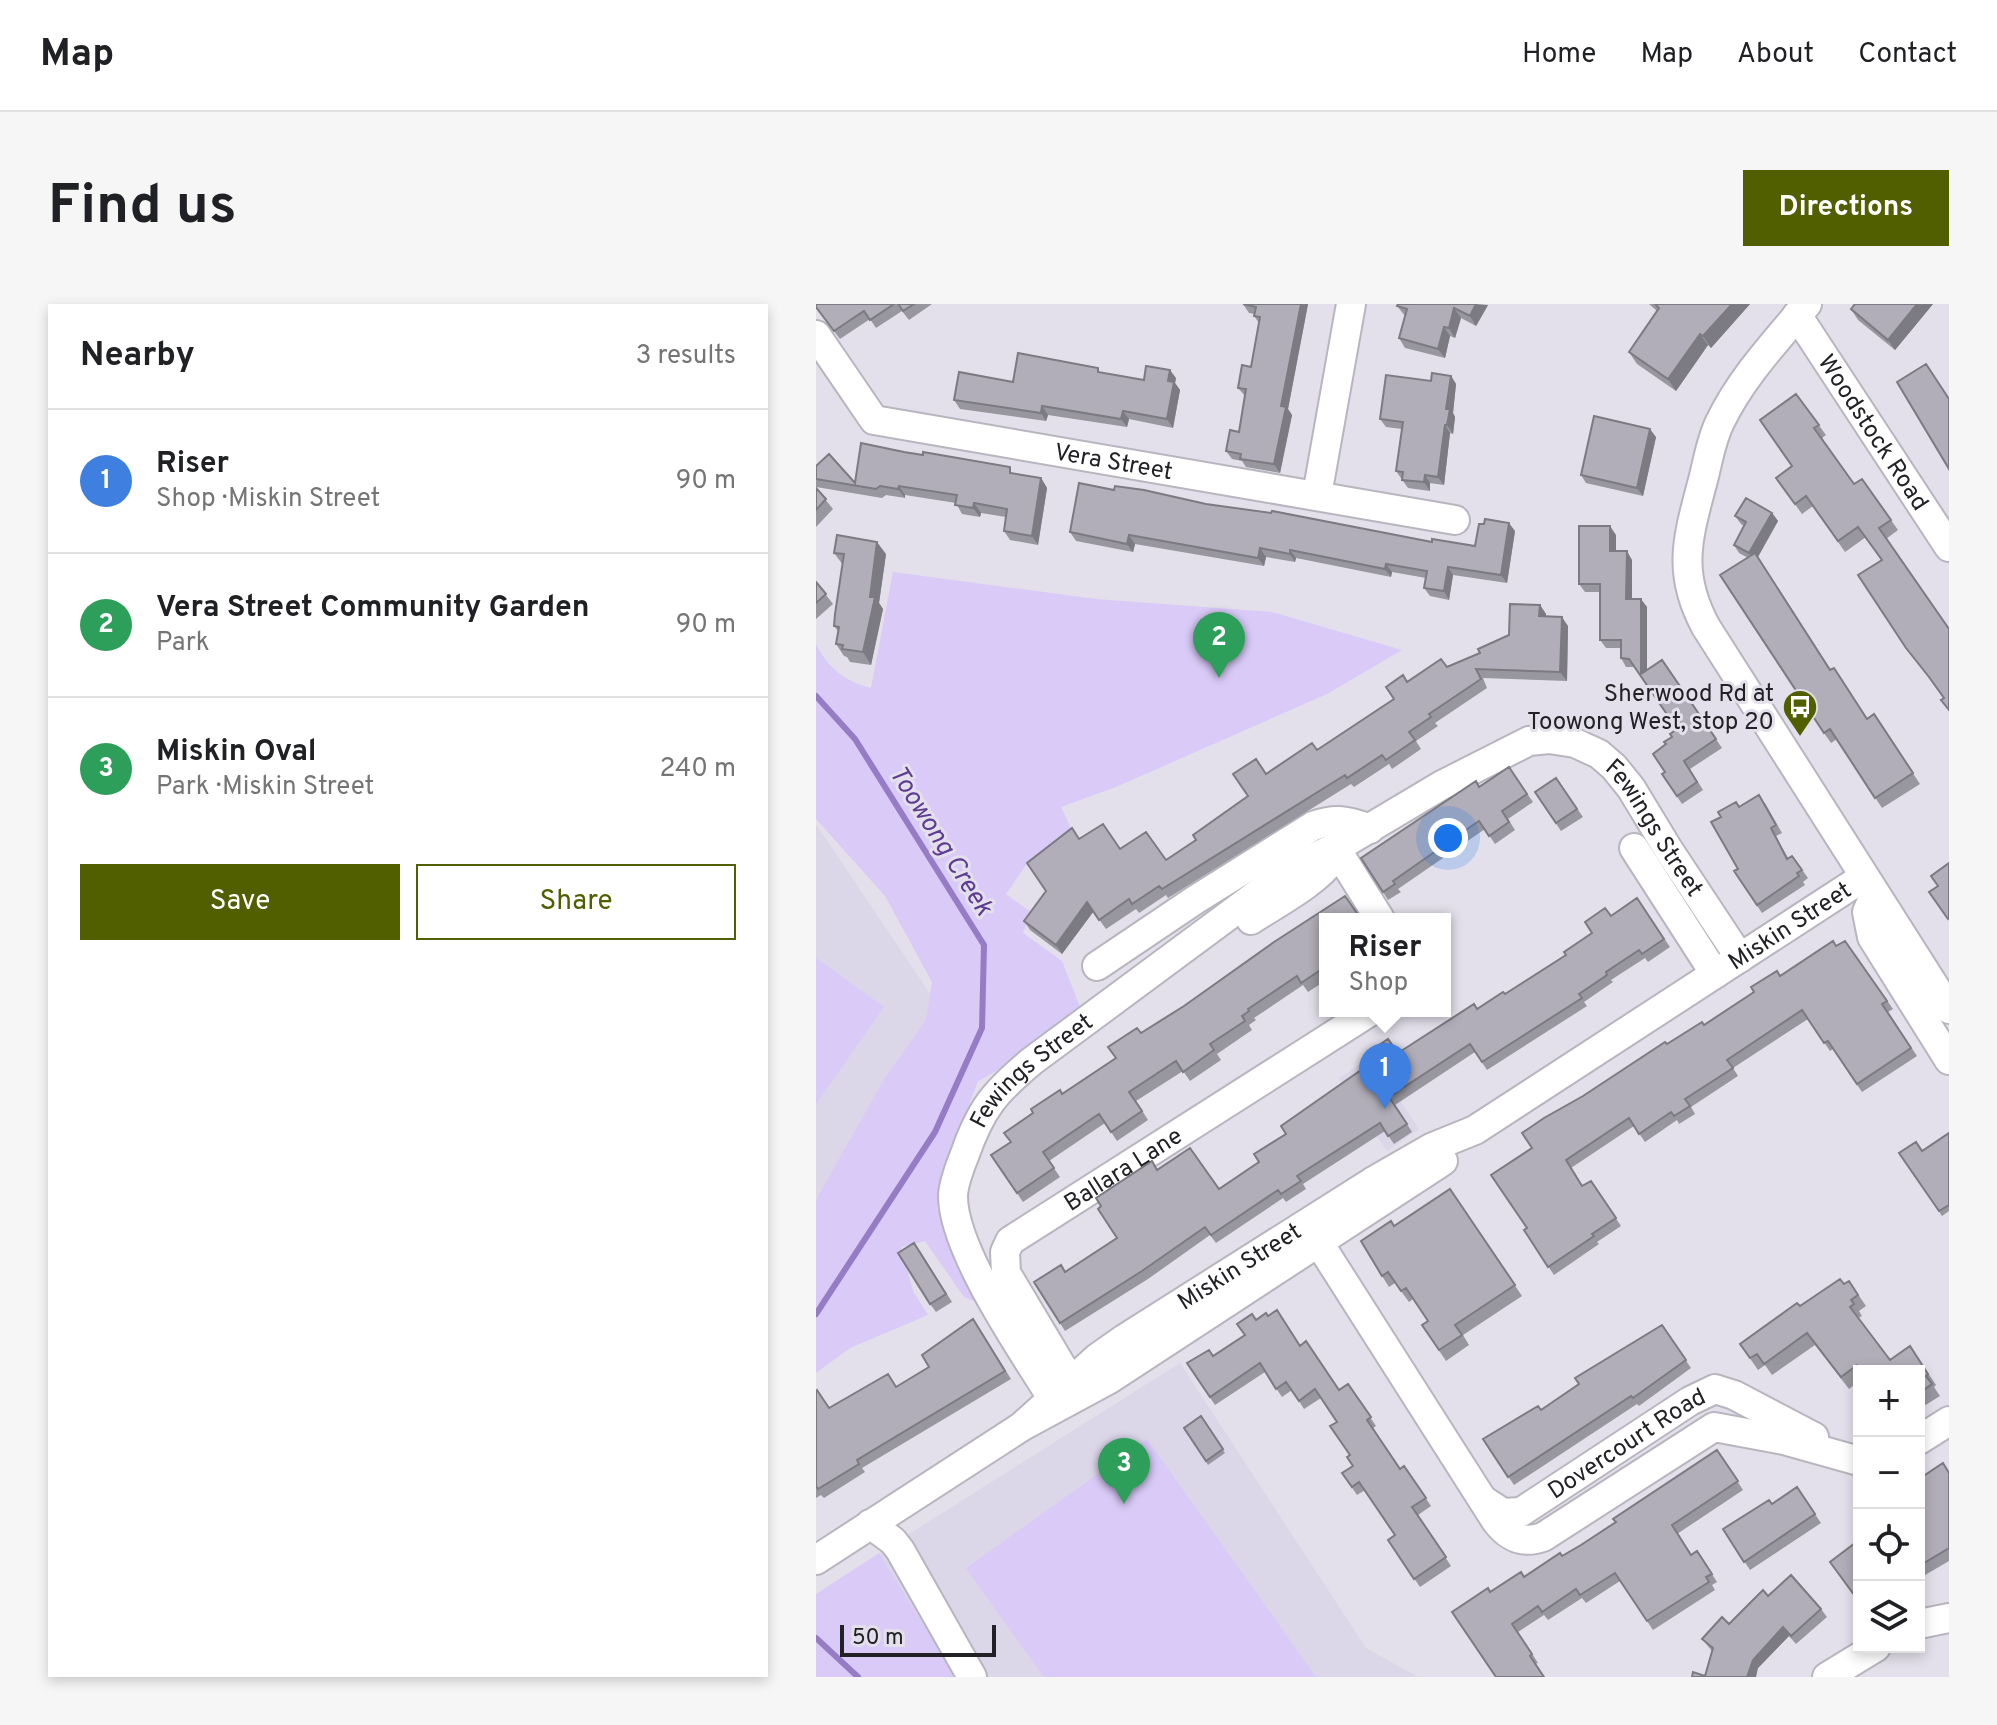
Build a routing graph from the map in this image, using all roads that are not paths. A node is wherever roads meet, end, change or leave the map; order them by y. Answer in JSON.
{"nodes":[{"id":1,"x":1351,"y":304,"type":"edge"},
{"id":2,"x":1802,"y":310,"type":"edge"},
{"id":3,"x":816,"y":335,"type":"edge"},
{"id":4,"x":1317,"y":495,"type":"junction"},
{"id":5,"x":1455,"y":520,"type":"dead end"},
{"id":6,"x":1949,"y":547,"type":"edge"},
{"id":7,"x":1370,"y":829,"type":"junction"},
{"id":8,"x":1335,"y":847,"type":"junction"},
{"id":9,"x":1634,"y":848,"type":"dead end"},
{"id":10,"x":1869,"y":886,"type":"junction"},
{"id":11,"x":1376,"y":913,"type":"edge"},
{"id":12,"x":1231,"y":933,"type":"dead end"},
{"id":13,"x":1740,"y":958,"type":"junction"},
{"id":14,"x":1097,"y":966,"type":"dead end"},
{"id":15,"x":1715,"y":974,"type":"junction"},
{"id":16,"x":1949,"y":1009,"type":"edge"},
{"id":17,"x":1362,"y":1017,"type":"edge"},
{"id":18,"x":1949,"y":1060,"type":"edge"},
{"id":19,"x":1475,"y":1130,"type":"junction"},
{"id":20,"x":1319,"y":1243,"type":"junction"},
{"id":21,"x":1061,"y":1390,"type":"junction"},
{"id":22,"x":1949,"y":1421,"type":"edge"},
{"id":23,"x":1021,"y":1427,"type":"junction"},
{"id":24,"x":1924,"y":1437,"type":"edge"},
{"id":25,"x":1483,"y":1500,"type":"junction"},
{"id":26,"x":870,"y":1524,"type":"junction"},
{"id":27,"x":816,"y":1560,"type":"edge"},
{"id":28,"x":1949,"y":1618,"type":"edge"},
{"id":29,"x":1925,"y":1623,"type":"edge"},
{"id":30,"x":1866,"y":1653,"type":"edge"},
{"id":31,"x":972,"y":1677,"type":"edge"},
{"id":32,"x":1827,"y":1677,"type":"edge"}],
"edges":[{"from":1,"to":4,"type":"street"},
{"from":2,"to":6,"type":"street","name":"Woodstock Road"},
{"from":2,"to":10,"type":"street"},
{"from":3,"to":4,"type":"street","name":"Vera Street"},
{"from":4,"to":5,"type":"street","name":"Vera Street"},
{"from":7,"to":8,"type":"street","name":"Fewings Street"},
{"from":7,"to":13,"type":"street","name":"Fewings Street"},
{"from":7,"to":14,"type":"street"},
{"from":8,"to":11,"type":"street"},
{"from":8,"to":12,"type":"street","name":"Fewings Street"},
{"from":8,"to":21,"type":"street","name":"Fewings Street"},
{"from":9,"to":15,"type":"street"},
{"from":10,"to":13,"type":"street","name":"Miskin Street"},
{"from":10,"to":16,"type":"street"},
{"from":10,"to":18,"type":"street"},
{"from":13,"to":15,"type":"street","name":"Miskin Street"},
{"from":15,"to":19,"type":"street","name":"Miskin Street"},
{"from":17,"to":21,"type":"street","name":"Ballara Lane"},
{"from":19,"to":20,"type":"street","name":"Miskin Street"},
{"from":19,"to":21,"type":"street","name":"Miskin Street"},
{"from":20,"to":23,"type":"street","name":"Miskin Street"},
{"from":20,"to":25,"type":"street","name":"Dovercourt Road"},
{"from":21,"to":23,"type":"street","name":"Miskin Street"},
{"from":22,"to":24,"type":"street"},
{"from":23,"to":26,"type":"street","name":"Miskin Street"},
{"from":25,"to":25,"type":"street","name":"Dovercourt Road"},
{"from":26,"to":27,"type":"street","name":"Miskin Street"},
{"from":26,"to":31,"type":"street"},
{"from":28,"to":29,"type":"street"},
{"from":30,"to":32,"type":"street"}]}
